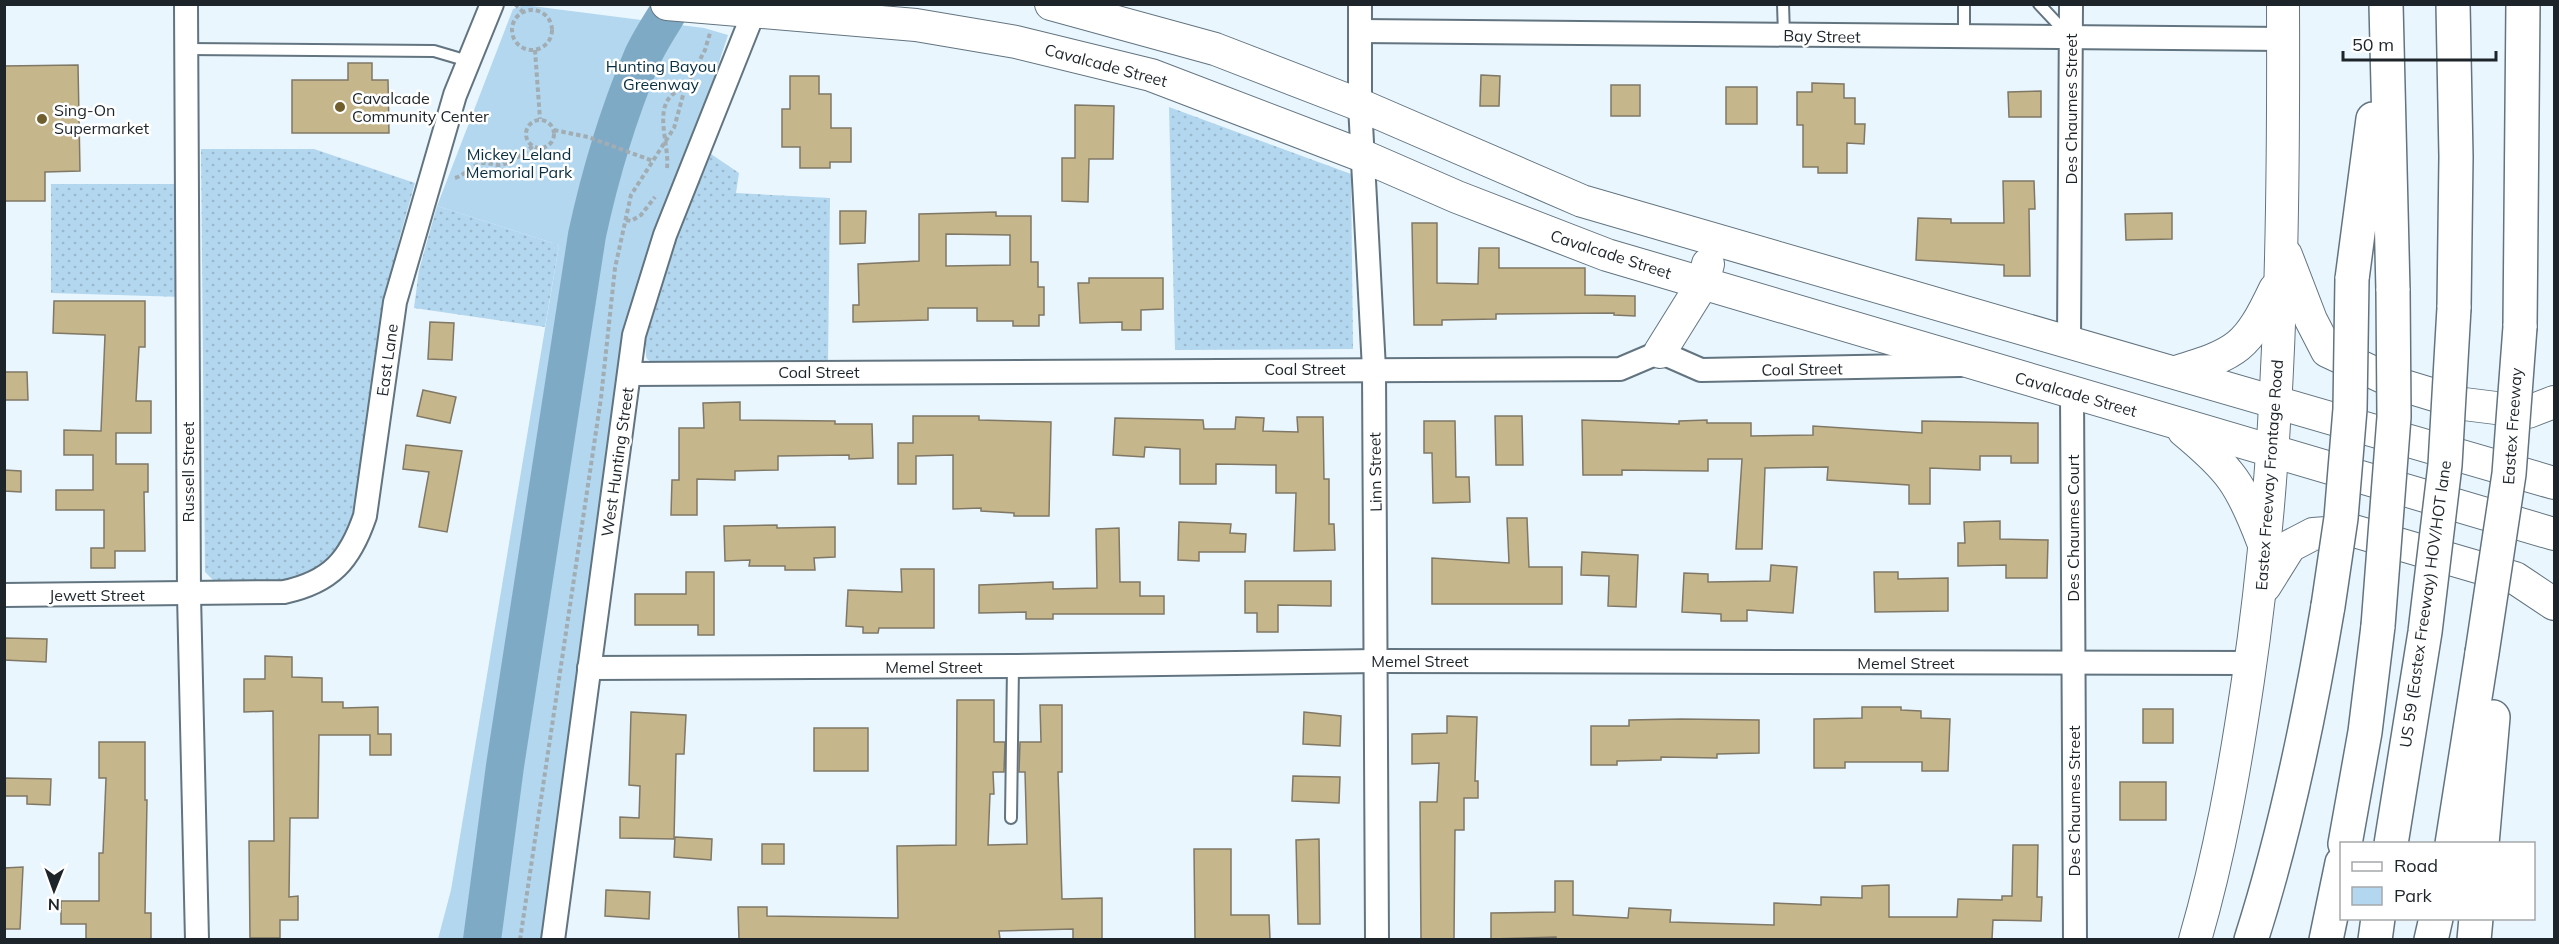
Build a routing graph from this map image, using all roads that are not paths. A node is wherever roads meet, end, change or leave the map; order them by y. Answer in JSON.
{"nodes":[{"id":1,"x":186,"y":4,"type":"edge"},
{"id":2,"x":492,"y":4,"type":"edge"},
{"id":3,"x":667,"y":4,"type":"edge"},
{"id":4,"x":1051,"y":4,"type":"edge"},
{"id":5,"x":1360,"y":4,"type":"edge"},
{"id":6,"x":1783,"y":4,"type":"edge"},
{"id":7,"x":1964,"y":4,"type":"edge"},
{"id":8,"x":2039,"y":4,"type":"edge"},
{"id":9,"x":2071,"y":4,"type":"edge"},
{"id":10,"x":2283,"y":4,"type":"edge"},
{"id":11,"x":2453,"y":4,"type":"edge"},
{"id":12,"x":2523,"y":4,"type":"edge"},
{"id":13,"x":756,"y":9,"type":"edge"},
{"id":14,"x":2386,"y":12,"type":"edge"},
{"id":15,"x":918,"y":15,"type":"edge"},
{"id":16,"x":1360,"y":31,"type":"junction"},
{"id":17,"x":1158,"y":33,"type":"junction"},
{"id":18,"x":1784,"y":35,"type":"junction"},
{"id":19,"x":1964,"y":37,"type":"junction"},
{"id":20,"x":2071,"y":38,"type":"junction"},
{"id":21,"x":2283,"y":39,"type":"junction"},
{"id":22,"x":185,"y":49,"type":"junction"},
{"id":23,"x":468,"y":61,"type":"junction"},
{"id":24,"x":1147,"y":74,"type":"junction"},
{"id":25,"x":1360,"y":105,"type":"junction"},
{"id":26,"x":1363,"y":156,"type":"junction"},
{"id":27,"x":1715,"y":241,"type":"junction"},
{"id":28,"x":2282,"y":243,"type":"junction"},
{"id":29,"x":2280,"y":277,"type":"junction"},
{"id":30,"x":1703,"y":284,"type":"junction"},
{"id":31,"x":2069,"y":341,"type":"junction"},
{"id":32,"x":1660,"y":351,"type":"junction"},
{"id":33,"x":1974,"y":364,"type":"junction"},
{"id":34,"x":1374,"y":369,"type":"junction"},
{"id":35,"x":2176,"y":372,"type":"junction"},
{"id":36,"x":630,"y":374,"type":"junction"},
{"id":37,"x":2072,"y":393,"type":"junction"},
{"id":38,"x":2276,"y":401,"type":"junction"},
{"id":39,"x":2554,"y":402,"type":"edge"},
{"id":40,"x":2174,"y":423,"type":"junction"},
{"id":41,"x":2274,"y":452,"type":"junction"},
{"id":42,"x":2554,"y":483,"type":"edge"},
{"id":43,"x":2554,"y":534,"type":"edge"},
{"id":44,"x":2266,"y":550,"type":"junction"},
{"id":45,"x":2260,"y":594,"type":"junction"},
{"id":46,"x":4,"y":595,"type":"edge"},
{"id":47,"x":189,"y":595,"type":"junction"},
{"id":48,"x":2554,"y":604,"type":"edge"},
{"id":49,"x":2490,"y":656,"type":"junction"},
{"id":50,"x":1377,"y":661,"type":"junction"},
{"id":51,"x":2073,"y":663,"type":"junction"},
{"id":52,"x":2251,"y":663,"type":"junction"},
{"id":53,"x":1014,"y":666,"type":"junction"},
{"id":54,"x":589,"y":668,"type":"junction"},
{"id":55,"x":1011,"y":818,"type":"dead end"},
{"id":56,"x":2345,"y":842,"type":"edge"},
{"id":57,"x":2391,"y":842,"type":"edge"},
{"id":58,"x":2452,"y":842,"type":"edge"},
{"id":59,"x":2482,"y":842,"type":"edge"},
{"id":60,"x":2340,"y":872,"type":"edge"},
{"id":61,"x":2379,"y":920,"type":"edge"},
{"id":62,"x":2436,"y":920,"type":"edge"},
{"id":63,"x":2476,"y":920,"type":"edge"},
{"id":64,"x":197,"y":939,"type":"edge"},
{"id":65,"x":553,"y":939,"type":"edge"},
{"id":66,"x":1377,"y":939,"type":"edge"},
{"id":67,"x":2075,"y":939,"type":"edge"},
{"id":68,"x":2195,"y":939,"type":"edge"},
{"id":69,"x":2251,"y":939,"type":"edge"},
{"id":70,"x":2326,"y":939,"type":"edge"},
{"id":71,"x":2375,"y":939,"type":"edge"},
{"id":72,"x":2431,"y":939,"type":"edge"},
{"id":73,"x":2474,"y":939,"type":"edge"}],
"edges":[{"from":1,"to":22,"type":"street","name":"Russell Street"},
{"from":2,"to":23,"type":"street","name":"East Lane"},
{"from":3,"to":13,"type":"main road","name":"Cavalcade Street"},
{"from":4,"to":17,"type":"main road"},
{"from":5,"to":16,"type":"street","name":"Linn Street"},
{"from":6,"to":18,"type":"lane"},
{"from":7,"to":19,"type":"lane"},
{"from":8,"to":20,"type":"lane"},
{"from":9,"to":20,"type":"street","name":"Des Chaumes Street"},
{"from":10,"to":21,"type":"main road","name":"Eastex Freeway Frontage Road"},
{"from":11,"to":57,"type":"highway","name":"US 59 (Eastex Freeway) HOV/HOT lane","bridge":true},
{"from":12,"to":49,"type":"highway","name":"Eastex Freeway","bridge":true},
{"from":13,"to":15,"type":"main road","name":"Cavalcade Street"},
{"from":13,"to":36,"type":"street","name":"West Hunting Street"},
{"from":14,"to":56,"type":"highway","bridge":true},
{"from":14,"to":69,"type":"highway","bridge":true},
{"from":15,"to":24,"type":"main road","name":"Cavalcade Street"},
{"from":16,"to":18,"type":"street","name":"Bay Street"},
{"from":16,"to":25,"type":"street","name":"Linn Street"},
{"from":17,"to":24,"type":"main road"},
{"from":17,"to":25,"type":"main road"},
{"from":18,"to":19,"type":"street","name":"Bay Street"},
{"from":19,"to":20,"type":"street","name":"Bay Street"},
{"from":20,"to":21,"type":"street","name":"Bay Street"},
{"from":20,"to":31,"type":"street","name":"Des Chaumes Street"},
{"from":21,"to":28,"type":"main road","name":"Eastex Freeway Frontage Road"},
{"from":22,"to":23,"type":"lane"},
{"from":22,"to":47,"type":"street","name":"Russell Street"},
{"from":23,"to":47,"type":"street","name":"East Lane"},
{"from":24,"to":26,"type":"main road","name":"Cavalcade Street"},
{"from":25,"to":26,"type":"street","name":"Linn Street"},
{"from":25,"to":27,"type":"main road"},
{"from":26,"to":30,"type":"main road","name":"Cavalcade Street"},
{"from":26,"to":34,"type":"street","name":"Linn Street"},
{"from":27,"to":30,"type":"main road"},
{"from":27,"to":31,"type":"main road"},
{"from":28,"to":29,"type":"main road","name":"Eastex Freeway Frontage Road"},
{"from":28,"to":39,"type":"main road"},
{"from":29,"to":35,"type":"main road"},
{"from":29,"to":38,"type":"main road","name":"Eastex Freeway Frontage Road"},
{"from":30,"to":32,"type":"main road"},
{"from":30,"to":33,"type":"main road","name":"Cavalcade Street"},
{"from":31,"to":35,"type":"main road"},
{"from":32,"to":33,"type":"street","name":"Coal Street"},
{"from":32,"to":34,"type":"street","name":"Coal Street"},
{"from":33,"to":37,"type":"main road","name":"Cavalcade Street"},
{"from":34,"to":36,"type":"street","name":"Coal Street"},
{"from":34,"to":50,"type":"street","name":"Linn Street"},
{"from":35,"to":38,"type":"main road"},
{"from":36,"to":54,"type":"street","name":"West Hunting Street"},
{"from":37,"to":40,"type":"main road","name":"Cavalcade Street"},
{"from":37,"to":51,"type":"street","name":"Des Chaumes Court"},
{"from":38,"to":41,"type":"main road","name":"Eastex Freeway Frontage Road"},
{"from":38,"to":42,"type":"main road"},
{"from":40,"to":41,"type":"main road","name":"Cavalcade Street"},
{"from":40,"to":44,"type":"main road"},
{"from":41,"to":43,"type":"main road","name":"Cavalcade Street"},
{"from":41,"to":44,"type":"main road","name":"Eastex Freeway Frontage Road"},
{"from":44,"to":45,"type":"main road","name":"Eastex Freeway Frontage Road"},
{"from":45,"to":48,"type":"main road"},
{"from":45,"to":52,"type":"main road","name":"Eastex Freeway Frontage Road"},
{"from":46,"to":47,"type":"street","name":"Jewett Street"},
{"from":47,"to":64,"type":"street","name":"Russell Street"},
{"from":49,"to":58,"type":"highway","name":"Eastex Freeway"},
{"from":49,"to":59,"type":"highway"},
{"from":50,"to":51,"type":"street","name":"Memel Street"},
{"from":50,"to":53,"type":"street","name":"Memel Street"},
{"from":50,"to":66,"type":"street","name":"Linn Street"},
{"from":51,"to":52,"type":"street","name":"Memel Street"},
{"from":51,"to":67,"type":"street","name":"Des Chaumes Street"},
{"from":52,"to":68,"type":"main road","name":"Eastex Freeway Frontage Road"},
{"from":53,"to":54,"type":"street","name":"Memel Street"},
{"from":53,"to":55,"type":"lane"},
{"from":54,"to":65,"type":"street","name":"West Hunting Street"},
{"from":60,"to":70,"type":"highway"},
{"from":61,"to":71,"type":"highway"},
{"from":62,"to":72,"type":"highway"},
{"from":63,"to":73,"type":"highway"}]}
